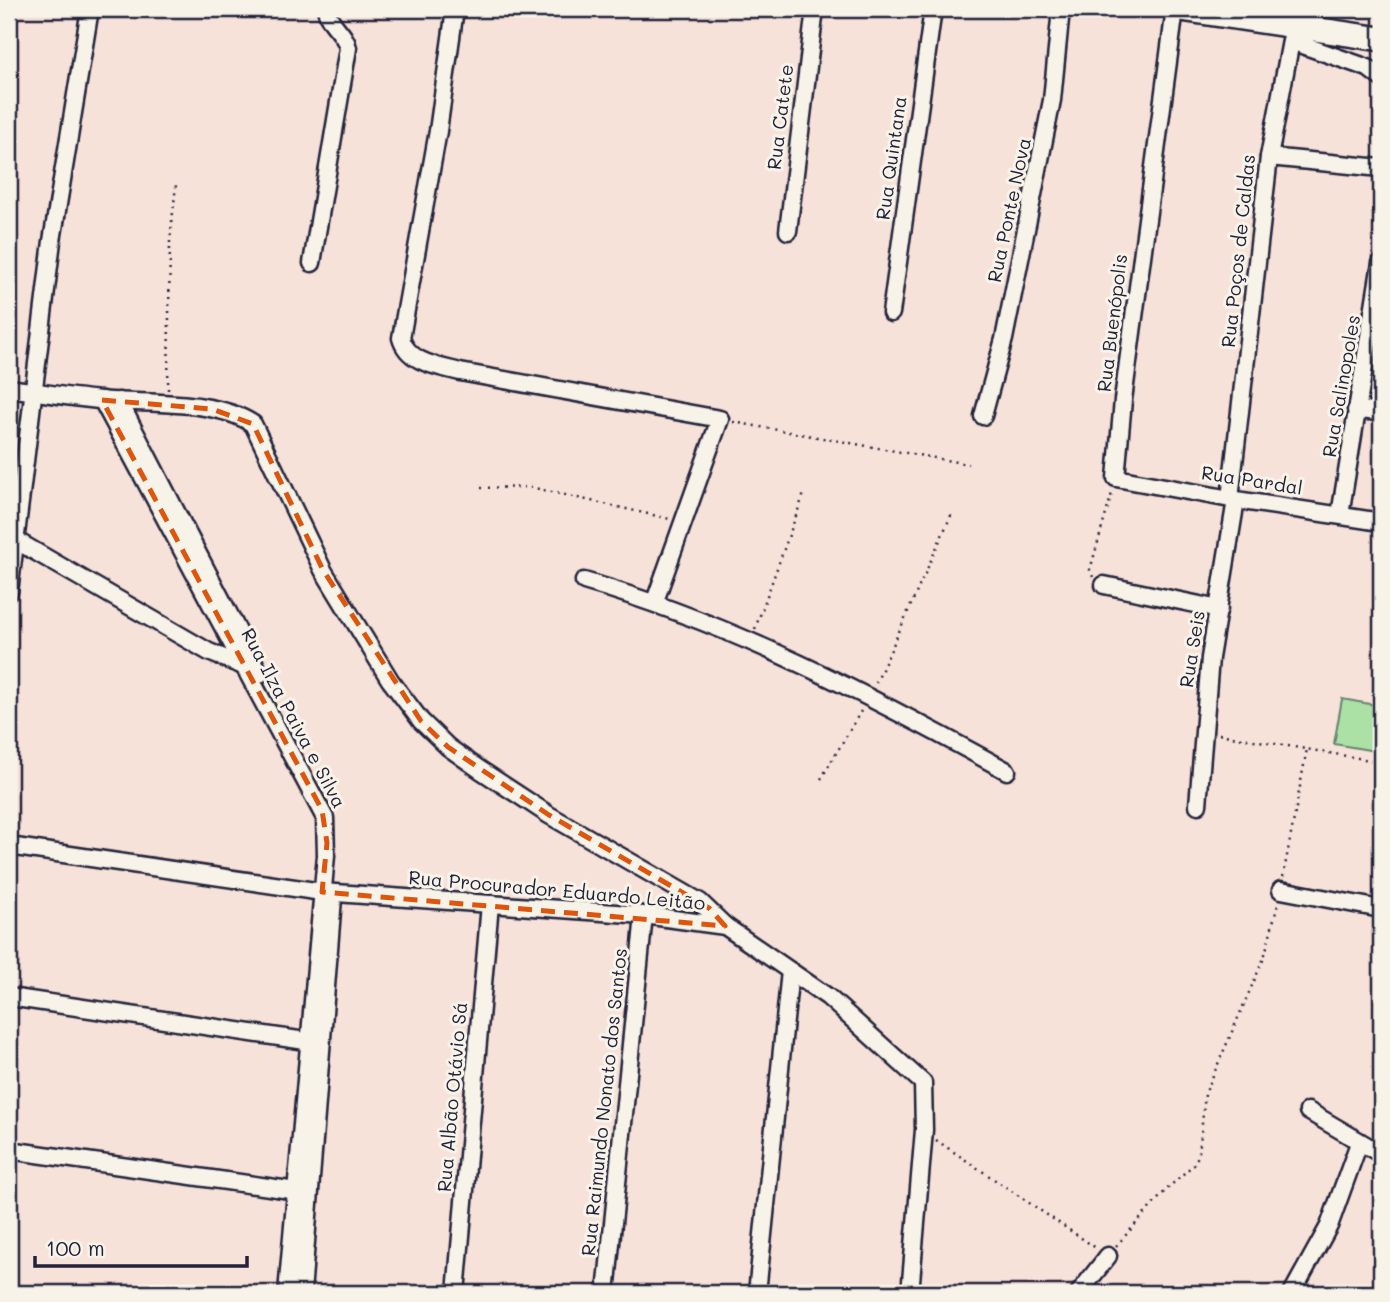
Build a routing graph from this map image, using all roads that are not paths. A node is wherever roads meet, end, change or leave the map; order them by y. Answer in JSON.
{"nodes":[{"id":1,"x":90,"y":9,"type":"edge"},
{"id":2,"x":326,"y":9,"type":"edge"},
{"id":3,"x":455,"y":9,"type":"edge"},
{"id":4,"x":815,"y":9,"type":"edge"},
{"id":5,"x":933,"y":9,"type":"edge"},
{"id":6,"x":1061,"y":9,"type":"edge"},
{"id":7,"x":1175,"y":9,"type":"edge"},
{"id":8,"x":1181,"y":9,"type":"edge"},
{"id":9,"x":1294,"y":25,"type":"edge"},
{"id":10,"x":1381,"y":38,"type":"edge"},
{"id":11,"x":1381,"y":78,"type":"edge"},
{"id":12,"x":1269,"y":157,"type":"junction"},
{"id":13,"x":1381,"y":168,"type":"edge"},
{"id":14,"x":788,"y":231,"type":"dead end"},
{"id":15,"x":312,"y":263,"type":"dead end"},
{"id":16,"x":1381,"y":263,"type":"edge"},
{"id":17,"x":1378,"y":312,"type":"edge"},
{"id":18,"x":891,"y":313,"type":"dead end"},
{"id":19,"x":9,"y":388,"type":"edge"},
{"id":20,"x":35,"y":391,"type":"junction"},
{"id":21,"x":102,"y":400,"type":"junction"},
{"id":22,"x":118,"y":401,"type":"junction"},
{"id":23,"x":1356,"y":410,"type":"junction"},
{"id":24,"x":1381,"y":412,"type":"edge"},
{"id":25,"x":983,"y":416,"type":"dead end"},
{"id":26,"x":1116,"y":478,"type":"joint"},
{"id":27,"x":1233,"y":500,"type":"junction"},
{"id":28,"x":1340,"y":515,"type":"junction"},
{"id":29,"x":1381,"y":522,"type":"edge"},
{"id":30,"x":13,"y":540,"type":"edge"},
{"id":31,"x":584,"y":581,"type":"dead end"},
{"id":32,"x":1104,"y":585,"type":"road end"},
{"id":33,"x":9,"y":593,"type":"edge"},
{"id":34,"x":655,"y":601,"type":"junction"},
{"id":35,"x":1219,"y":609,"type":"junction"},
{"id":36,"x":251,"y":668,"type":"junction"},
{"id":37,"x":1007,"y":771,"type":"dead end"},
{"id":38,"x":1198,"y":805,"type":"dead end"},
{"id":39,"x":9,"y":846,"type":"edge"},
{"id":40,"x":1281,"y":890,"type":"road end"},
{"id":41,"x":328,"y":893,"type":"junction"},
{"id":42,"x":490,"y":904,"type":"junction"},
{"id":43,"x":1381,"y":909,"type":"edge"},
{"id":44,"x":644,"y":915,"type":"junction"},
{"id":45,"x":724,"y":926,"type":"junction"},
{"id":46,"x":790,"y":971,"type":"junction"},
{"id":47,"x":9,"y":997,"type":"edge"},
{"id":48,"x":315,"y":1043,"type":"junction"},
{"id":49,"x":1308,"y":1111,"type":"dead end"},
{"id":50,"x":1359,"y":1143,"type":"junction"},
{"id":51,"x":9,"y":1150,"type":"edge"},
{"id":52,"x":1381,"y":1154,"type":"edge"},
{"id":53,"x":303,"y":1192,"type":"junction"},
{"id":54,"x":1108,"y":1256,"type":"road end"},
{"id":55,"x":287,"y":1293,"type":"edge"},
{"id":56,"x":302,"y":1293,"type":"edge"},
{"id":57,"x":456,"y":1293,"type":"edge"},
{"id":58,"x":606,"y":1293,"type":"edge"},
{"id":59,"x":757,"y":1293,"type":"edge"},
{"id":60,"x":910,"y":1293,"type":"edge"},
{"id":61,"x":1079,"y":1293,"type":"edge"},
{"id":62,"x":1292,"y":1293,"type":"edge"}],
"edges":[{"from":1,"to":20,"type":"street"},
{"from":2,"to":15,"type":"street"},
{"from":3,"to":34,"type":"street"},
{"from":4,"to":14,"type":"street","name":"Rua Catete"},
{"from":5,"to":18,"type":"street","name":"Rua Quintana"},
{"from":6,"to":25,"type":"street","name":"Rua Ponte Nova"},
{"from":7,"to":26,"type":"street","name":"Rua Buenópolis"},
{"from":8,"to":9,"type":"street"},
{"from":9,"to":10,"type":"street"},
{"from":9,"to":11,"type":"street"},
{"from":9,"to":12,"type":"street","name":"Rua Poços de Caldas"},
{"from":12,"to":13,"type":"street"},
{"from":12,"to":27,"type":"street","name":"Rua Poços de Caldas"},
{"from":16,"to":17,"type":"street","name":"Rua Salinopoles"},
{"from":17,"to":23,"type":"street","name":"Rua Salinopoles"},
{"from":19,"to":20,"type":"street"},
{"from":20,"to":21,"type":"street"},
{"from":20,"to":30,"type":"street"},
{"from":21,"to":22,"type":"street"},
{"from":21,"to":36,"type":"street","name":"Rua Ilza Paiva e Silva"},
{"from":22,"to":36,"type":"street","name":"Rua Ilza Paiva e Silva"},
{"from":22,"to":45,"type":"street"},
{"from":23,"to":24,"type":"street"},
{"from":23,"to":28,"type":"street","name":"Rua Salinopoles"},
{"from":26,"to":27,"type":"street","name":"Rua Pardal"},
{"from":27,"to":28,"type":"street","name":"Rua Pardal"},
{"from":27,"to":35,"type":"street","name":"Rua Seis"},
{"from":28,"to":29,"type":"street","name":"Rua Pardal"},
{"from":30,"to":33,"type":"street"},
{"from":30,"to":36,"type":"street"},
{"from":31,"to":34,"type":"street"},
{"from":32,"to":35,"type":"street"},
{"from":34,"to":37,"type":"street"},
{"from":35,"to":38,"type":"street","name":"Rua Seis"},
{"from":36,"to":41,"type":"street","name":"Rua Ilza Paiva e Silva"},
{"from":39,"to":41,"type":"street","name":"Rua Procurador Eduardo Leitão"},
{"from":40,"to":43,"type":"street"},
{"from":41,"to":42,"type":"street","name":"Rua Procurador Eduardo Leitão"},
{"from":41,"to":48,"type":"street","name":"Rua Ilza Paiva e Silva"},
{"from":42,"to":44,"type":"street","name":"Rua Procurador Eduardo Leitão"},
{"from":42,"to":57,"type":"street","name":"Rua Albão Otávio Sá"},
{"from":44,"to":45,"type":"street","name":"Rua Procurador Eduardo Leitão"},
{"from":44,"to":58,"type":"street","name":"Rua Raimundo Nonato dos Santos"},
{"from":45,"to":46,"type":"street","name":"Rua Procurador Eduardo Leitão"},
{"from":46,"to":59,"type":"street"},
{"from":46,"to":60,"type":"street","name":"Rua Procurador Eduardo Leitão"},
{"from":47,"to":48,"type":"street"},
{"from":48,"to":53,"type":"street","name":"Rua Ilza Paiva e Silva"},
{"from":49,"to":50,"type":"street"},
{"from":50,"to":52,"type":"street"},
{"from":50,"to":62,"type":"street"},
{"from":51,"to":53,"type":"street"},
{"from":53,"to":55,"type":"street","name":"Rua Ilza Paiva e Silva"},
{"from":53,"to":56,"type":"street","name":"Rua Ilza Paiva e Silva"},
{"from":54,"to":61,"type":"street"}]}
